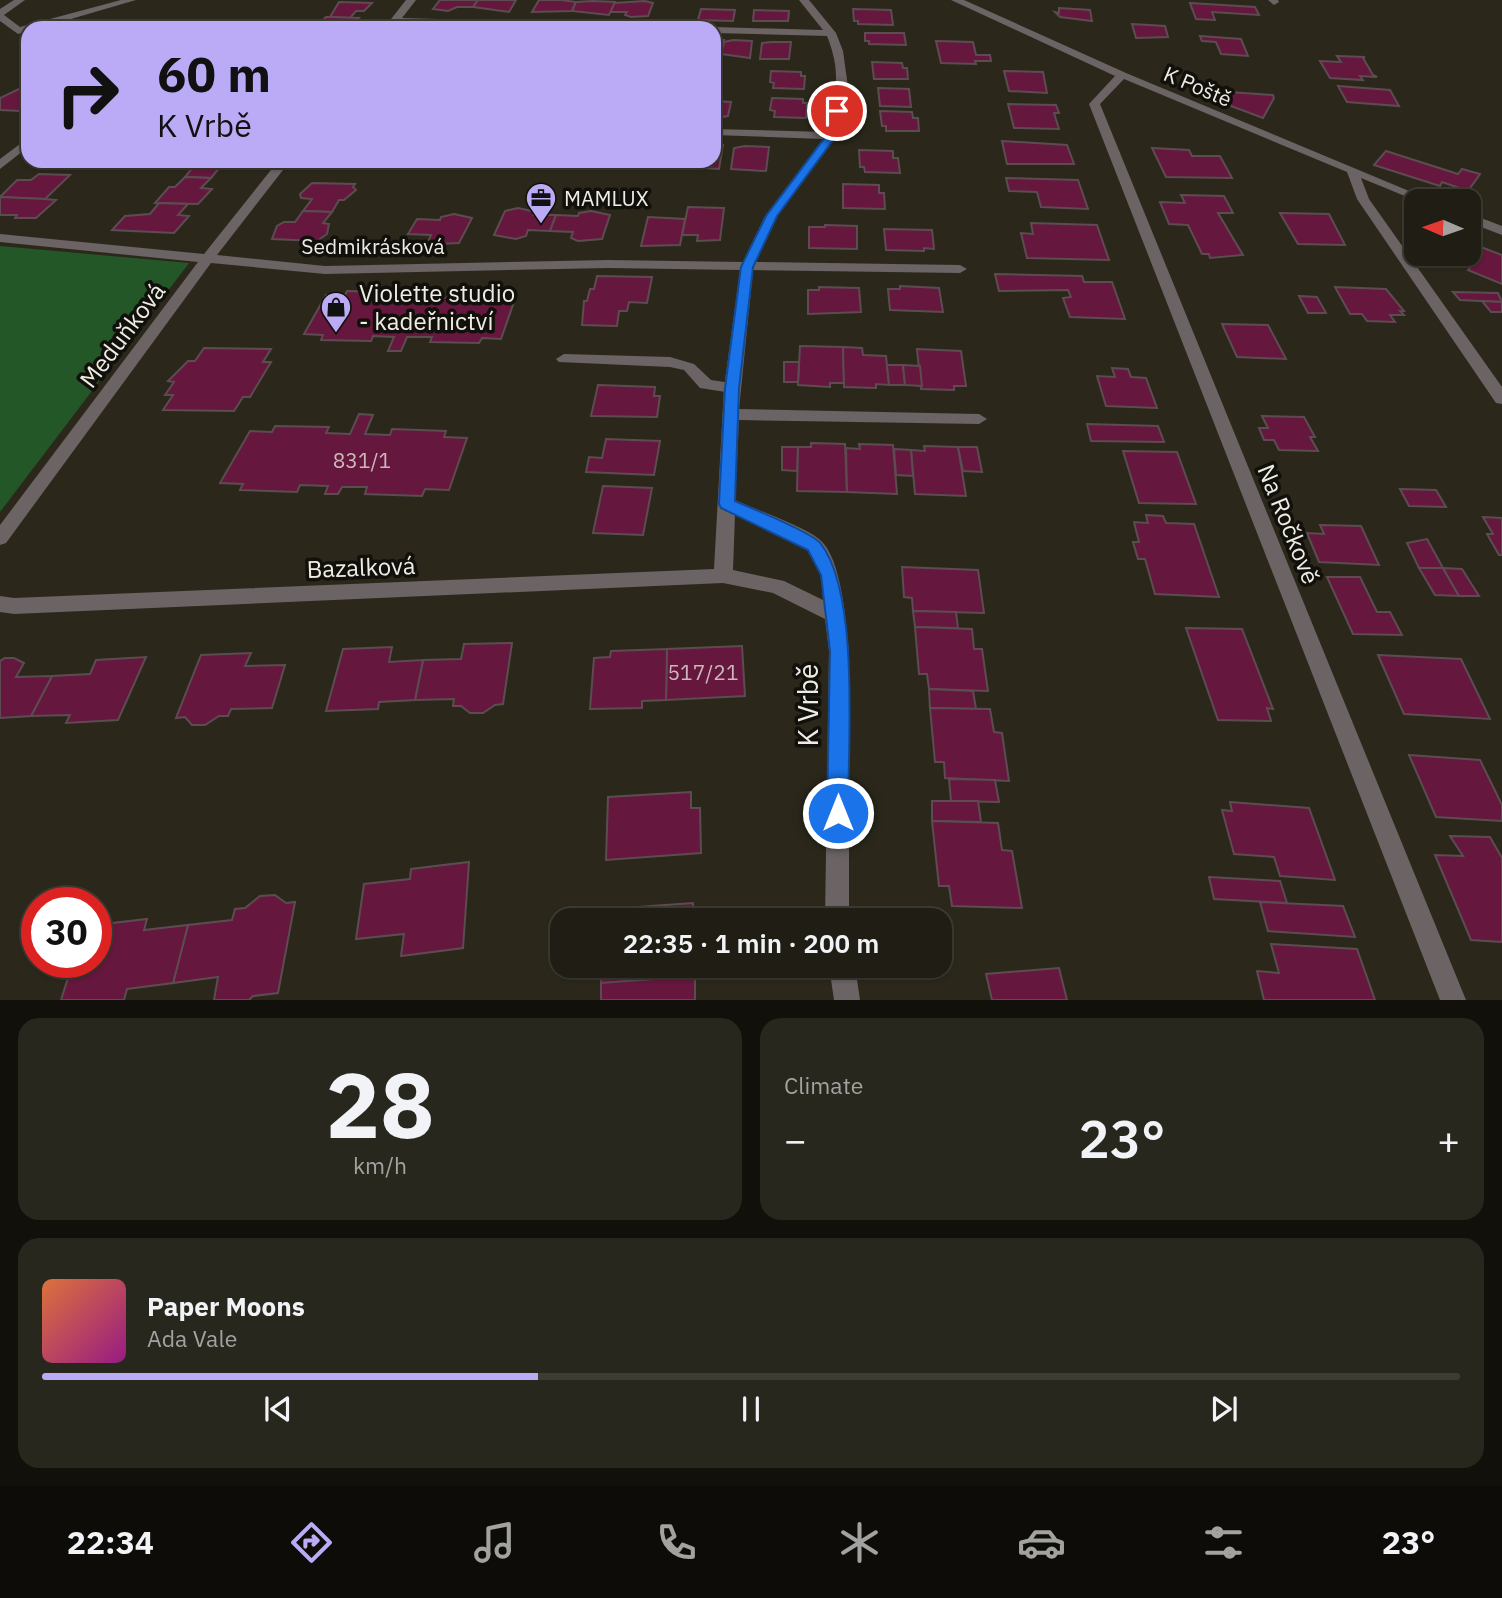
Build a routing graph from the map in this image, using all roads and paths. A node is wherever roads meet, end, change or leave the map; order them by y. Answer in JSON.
{"nodes":[{"id":1,"x":20,"y":0,"type":"edge"},
{"id":2,"x":131,"y":0,"type":"edge"},
{"id":3,"x":411,"y":0,"type":"edge"},
{"id":4,"x":804,"y":0,"type":"edge"},
{"id":5,"x":956,"y":0,"type":"edge"},
{"id":6,"x":0,"y":15,"type":"edge"},
{"id":7,"x":54,"y":21,"type":"edge"},
{"id":8,"x":394,"y":21,"type":"edge"},
{"id":9,"x":21,"y":27,"type":"edge"},
{"id":10,"x":721,"y":30,"type":"edge"},
{"id":11,"x":831,"y":33,"type":"junction"},
{"id":12,"x":1122,"y":75,"type":"junction"},
{"id":13,"x":721,"y":132,"type":"edge"},
{"id":14,"x":831,"y":136,"type":"junction"},
{"id":15,"x":21,"y":147,"type":"edge"},
{"id":16,"x":0,"y":165,"type":"edge"},
{"id":17,"x":279,"y":168,"type":"edge"},
{"id":18,"x":1353,"y":172,"type":"junction"},
{"id":19,"x":1404,"y":192,"type":"edge"},
{"id":20,"x":1481,"y":222,"type":"edge"},
{"id":21,"x":1502,"y":231,"type":"edge"},
{"id":22,"x":0,"y":238,"type":"edge"},
{"id":23,"x":208,"y":258,"type":"junction"},
{"id":24,"x":747,"y":267,"type":"junction"},
{"id":25,"x":960,"y":269,"type":"dead end"},
{"id":26,"x":564,"y":359,"type":"dead end"},
{"id":27,"x":732,"y":388,"type":"junction"},
{"id":28,"x":1502,"y":399,"type":"edge"},
{"id":29,"x":732,"y":414,"type":"junction"},
{"id":30,"x":979,"y":419,"type":"dead end"},
{"id":31,"x":727,"y":504,"type":"junction"},
{"id":32,"x":0,"y":538,"type":"edge"},
{"id":33,"x":723,"y":576,"type":"junction"},
{"id":34,"x":0,"y":604,"type":"edge"},
{"id":35,"x":836,"y":616,"type":"junction"},
{"id":36,"x":837,"y":908,"type":"edge"},
{"id":37,"x":844,"y":978,"type":"edge"},
{"id":38,"x":847,"y":999,"type":"edge"},
{"id":39,"x":1454,"y":999,"type":"edge"}],
"edges":[{"from":1,"to":6,"type":"street"},
{"from":2,"to":7,"type":"street"},
{"from":3,"to":8,"type":"street"},
{"from":4,"to":11,"type":"street"},
{"from":5,"to":12,"type":"street","name":"K Poště"},
{"from":6,"to":9,"type":"street"},
{"from":10,"to":11,"type":"street"},
{"from":11,"to":14,"type":"street"},
{"from":12,"to":18,"type":"street","name":"K Poště"},
{"from":12,"to":39,"type":"street","name":"Na Ročkově"},
{"from":13,"to":14,"type":"street"},
{"from":14,"to":24,"type":"street"},
{"from":15,"to":16,"type":"street"},
{"from":17,"to":23,"type":"street","name":"Meduňková"},
{"from":18,"to":19,"type":"street","name":"K Poště"},
{"from":18,"to":28,"type":"street"},
{"from":20,"to":21,"type":"street"},
{"from":22,"to":23,"type":"street","name":"Sedmikrásková"},
{"from":23,"to":24,"type":"street","name":"Sedmikrásková"},
{"from":23,"to":32,"type":"street","name":"Meduňková"},
{"from":24,"to":25,"type":"street"},
{"from":24,"to":27,"type":"street"},
{"from":26,"to":27,"type":"street"},
{"from":27,"to":29,"type":"street"},
{"from":29,"to":30,"type":"street"},
{"from":29,"to":31,"type":"street"},
{"from":31,"to":33,"type":"street"},
{"from":31,"to":35,"type":"street","name":"K Vrbě"},
{"from":33,"to":34,"type":"street","name":"Bazalková"},
{"from":33,"to":35,"type":"street"},
{"from":35,"to":36,"type":"street","name":"K Vrbě"},
{"from":37,"to":38,"type":"street"}]}
